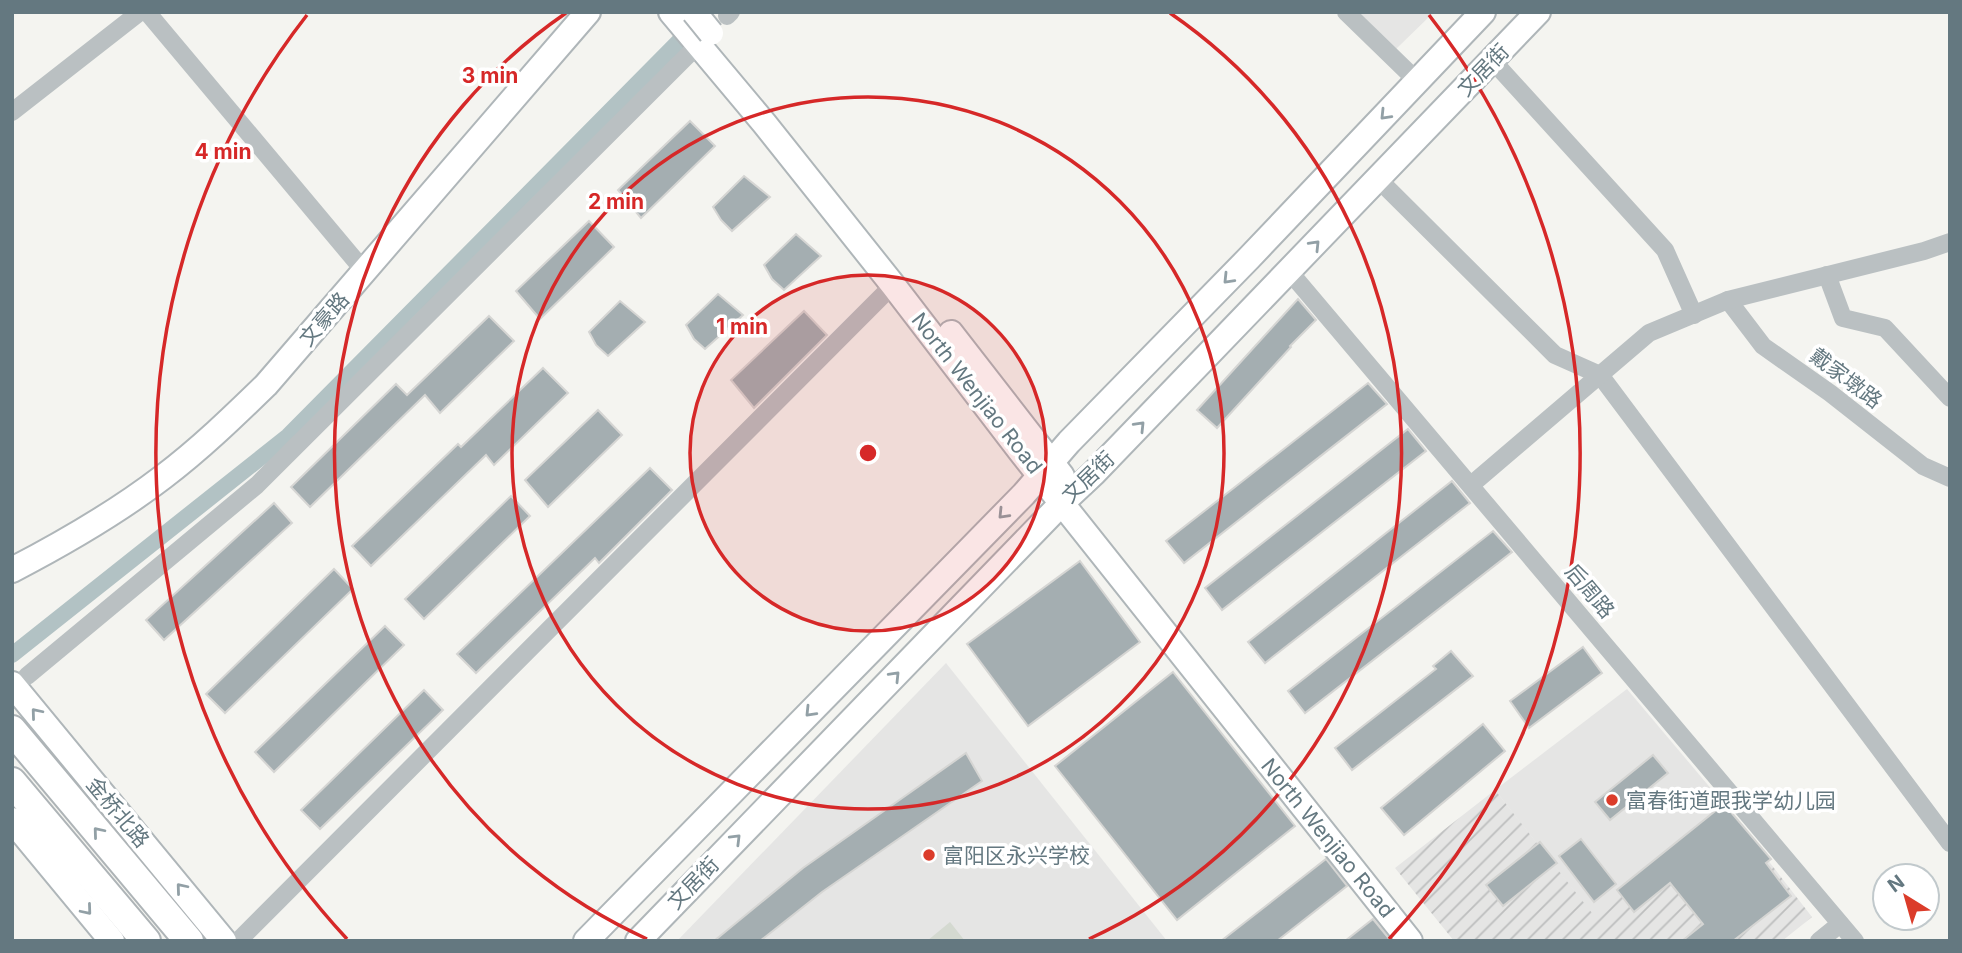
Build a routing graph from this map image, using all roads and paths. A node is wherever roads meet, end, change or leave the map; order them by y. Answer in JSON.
{"nodes":[{"id":1,"x":140,"y":12,"type":"edge"},
{"id":2,"x":147,"y":12,"type":"edge"},
{"id":3,"x":588,"y":12,"type":"edge"},
{"id":4,"x":694,"y":12,"type":"edge"},
{"id":5,"x":1346,"y":12,"type":"edge"},
{"id":6,"x":1483,"y":12,"type":"edge"},
{"id":7,"x":1538,"y":12,"type":"edge"},
{"id":8,"x":671,"y":13,"type":"edge"},
{"id":9,"x":712,"y":31,"type":"edge"},
{"id":10,"x":1492,"y":60,"type":"junction"},
{"id":11,"x":1418,"y":81,"type":"junction"},
{"id":12,"x":12,"y":113,"type":"edge"},
{"id":13,"x":1378,"y":179,"type":"junction"},
{"id":14,"x":1950,"y":242,"type":"edge"},
{"id":15,"x":1289,"y":271,"type":"junction"},
{"id":16,"x":365,"y":272,"type":"junction"},
{"id":17,"x":1827,"y":275,"type":"junction"},
{"id":18,"x":893,"y":285,"type":"junction"},
{"id":19,"x":1728,"y":300,"type":"junction"},
{"id":20,"x":1694,"y":314,"type":"junction"},
{"id":21,"x":1600,"y":375,"type":"junction"},
{"id":22,"x":1950,"y":398,"type":"edge"},
{"id":23,"x":1046,"y":469,"type":"junction"},
{"id":24,"x":1950,"y":478,"type":"edge"},
{"id":25,"x":1471,"y":485,"type":"junction"},
{"id":26,"x":1068,"y":497,"type":"junction"},
{"id":27,"x":12,"y":570,"type":"edge"},
{"id":28,"x":18,"y":682,"type":"edge"},
{"id":29,"x":12,"y":730,"type":"edge"},
{"id":30,"x":12,"y":782,"type":"edge"},
{"id":31,"x":43,"y":819,"type":"junction"},
{"id":32,"x":12,"y":820,"type":"edge"},
{"id":33,"x":1950,"y":843,"type":"edge"},
{"id":34,"x":67,"y":886,"type":"junction"},
{"id":35,"x":1840,"y":924,"type":"junction"},
{"id":36,"x":112,"y":941,"type":"edge"},
{"id":37,"x":146,"y":941,"type":"edge"},
{"id":38,"x":189,"y":941,"type":"edge"},
{"id":39,"x":224,"y":941,"type":"edge"},
{"id":40,"x":238,"y":941,"type":"edge"},
{"id":41,"x":586,"y":941,"type":"edge"},
{"id":42,"x":638,"y":941,"type":"edge"},
{"id":43,"x":1410,"y":941,"type":"edge"},
{"id":44,"x":1428,"y":941,"type":"edge"},
{"id":45,"x":1819,"y":941,"type":"edge"},
{"id":46,"x":1855,"y":941,"type":"edge"}],
"edges":[{"from":1,"to":12,"type":"street"},
{"from":2,"to":16,"type":"street"},
{"from":3,"to":16,"type":"street","name":"文豪路"},
{"from":4,"to":9,"type":"street","name":"North Wenjiao Road","bridge":true},
{"from":5,"to":11,"type":"street"},
{"from":6,"to":11,"type":"street","name":"文居街"},
{"from":7,"to":10,"type":"street","name":"文居街"},
{"from":8,"to":9,"type":"street","name":"North Wenjiao Road"},
{"from":9,"to":18,"type":"street","name":"North Wenjiao Road"},
{"from":9,"to":23,"type":"street","name":"North Wenjiao Road"},
{"from":9,"to":28,"type":"street"},
{"from":10,"to":13,"type":"street","name":"文居街"},
{"from":10,"to":20,"type":"street"},
{"from":11,"to":23,"type":"street","name":"文居街","one_way":true},
{"from":15,"to":13,"type":"street","name":"文居街","one_way":true},
{"from":13,"to":21,"type":"street"},
{"from":14,"to":17,"type":"street"},
{"from":15,"to":25,"type":"street","name":"后周路"},
{"from":26,"to":15,"type":"street","name":"文居街","one_way":true},
{"from":16,"to":27,"type":"street","name":"文豪路"},
{"from":17,"to":19,"type":"street"},
{"from":17,"to":22,"type":"street"},
{"from":18,"to":23,"type":"street","name":"North Wenjiao Road"},
{"from":18,"to":40,"type":"street"},
{"from":19,"to":20,"type":"street"},
{"from":19,"to":24,"type":"street","name":"戴家墩路"},
{"from":20,"to":21,"type":"street"},
{"from":21,"to":25,"type":"street"},
{"from":21,"to":33,"type":"street"},
{"from":23,"to":26,"type":"street","name":"North Wenjiao Road"},
{"from":23,"to":41,"type":"street","name":"文居街","one_way":true},
{"from":25,"to":35,"type":"street","name":"后周路"},
{"from":42,"to":26,"type":"street","name":"文居街","one_way":true},
{"from":26,"to":43,"type":"street","name":"North Wenjiao Road"},
{"from":26,"to":44,"type":"street","name":"North Wenjiao Road"},
{"from":39,"to":28,"type":"street","name":"金桥北路","one_way":true},
{"from":38,"to":29,"type":"main road","name":"金桥北路","one_way":true},
{"from":30,"to":31,"type":"main road"},
{"from":31,"to":34,"type":"street"},
{"from":31,"to":37,"type":"main road"},
{"from":32,"to":34,"type":"street"},
{"from":34,"to":36,"type":"street","one_way":true},
{"from":35,"to":45,"type":"street"},
{"from":35,"to":46,"type":"street","name":"后周路"}]}
